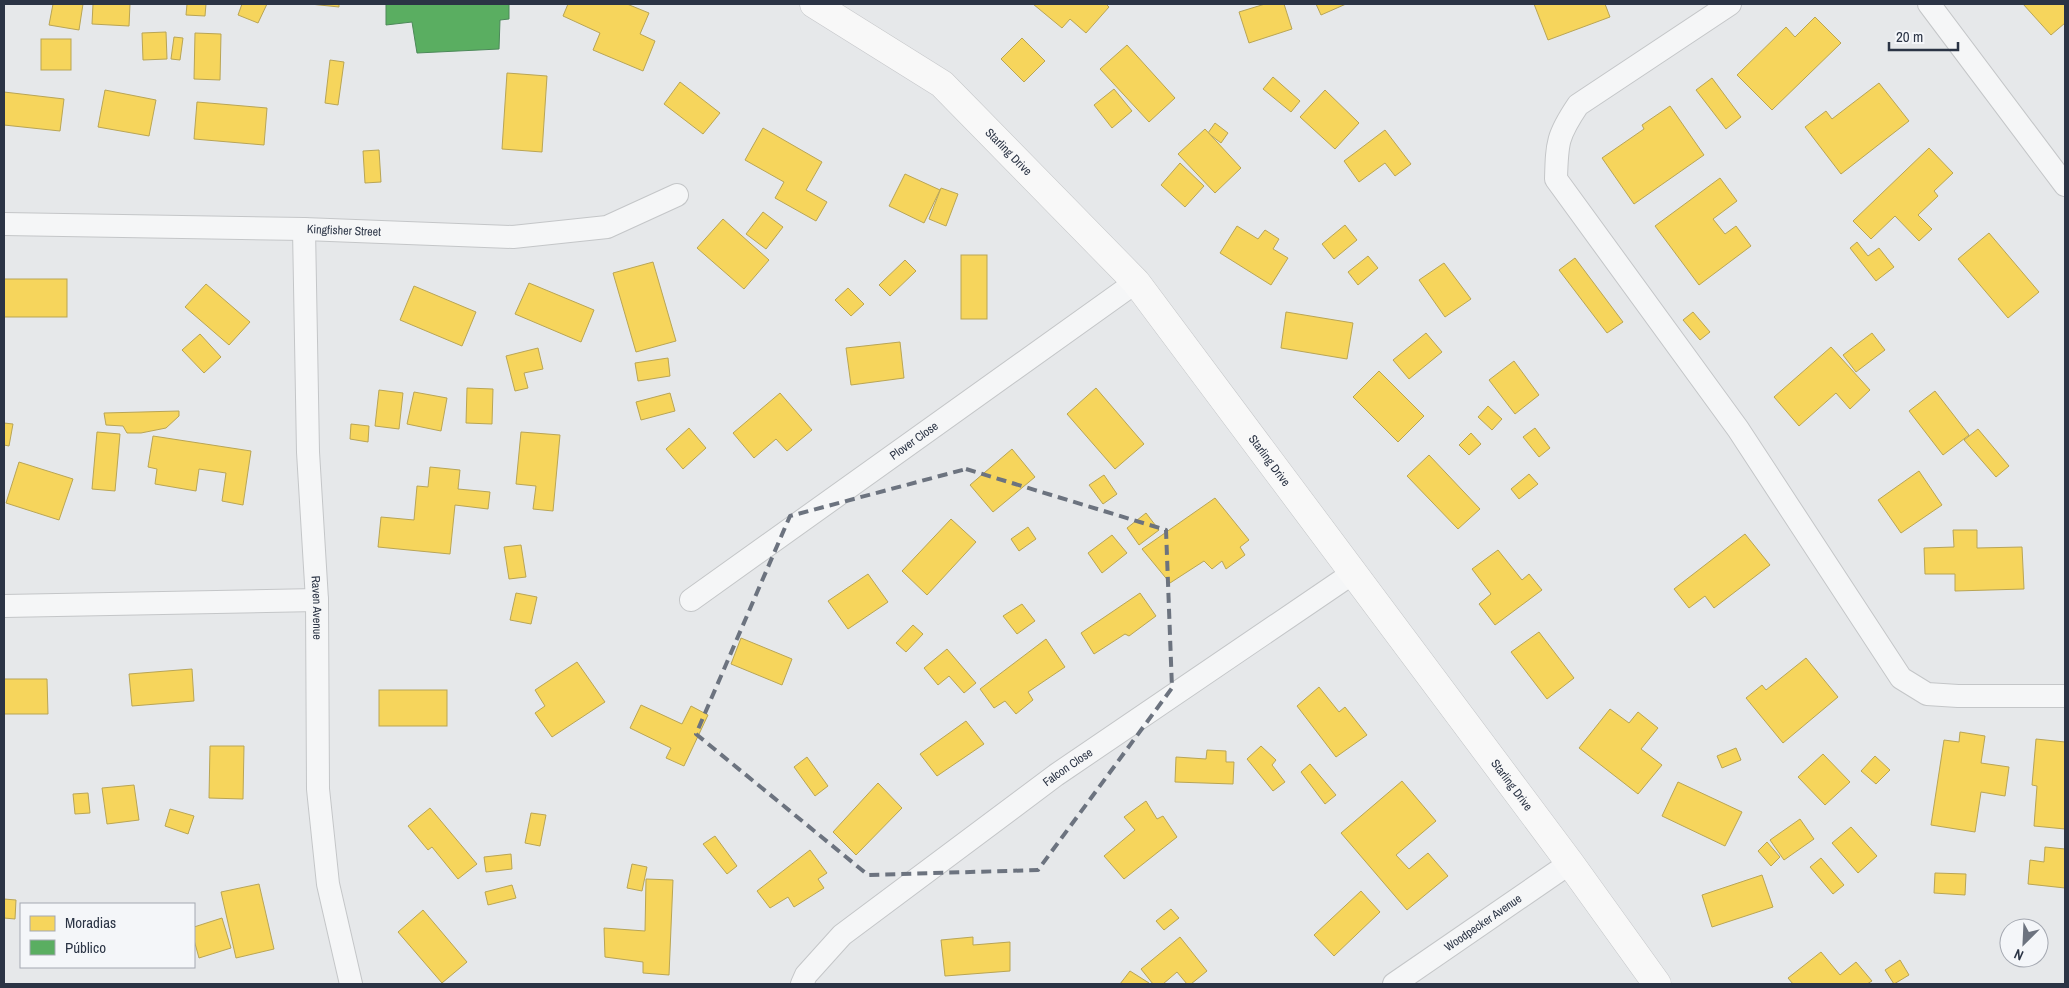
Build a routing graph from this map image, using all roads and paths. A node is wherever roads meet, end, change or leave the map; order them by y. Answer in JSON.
{"nodes":[{"id":1,"x":814,"y":4,"type":"edge"},
{"id":2,"x":1730,"y":4,"type":"edge"},
{"id":3,"x":1929,"y":4,"type":"edge"},
{"id":4,"x":2065,"y":185,"type":"edge"},
{"id":5,"x":677,"y":195,"type":"dead end"},
{"id":6,"x":4,"y":224,"type":"edge"},
{"id":7,"x":304,"y":229,"type":"junction"},
{"id":8,"x":1136,"y":282,"type":"junction"},
{"id":9,"x":1353,"y":573,"type":"junction"},
{"id":10,"x":317,"y":600,"type":"junction"},
{"id":11,"x":691,"y":600,"type":"dead end"},
{"id":12,"x":4,"y":606,"type":"edge"},
{"id":13,"x":2065,"y":696,"type":"edge"},
{"id":14,"x":1570,"y":863,"type":"junction"},
{"id":15,"x":351,"y":984,"type":"edge"},
{"id":16,"x":802,"y":984,"type":"edge"},
{"id":17,"x":1394,"y":984,"type":"edge"},
{"id":18,"x":1656,"y":984,"type":"edge"}],
"edges":[{"from":1,"to":8,"type":"street","name":"Starling Drive"},
{"from":2,"to":13,"type":"street"},
{"from":3,"to":4,"type":"street"},
{"from":5,"to":7,"type":"street","name":"Kingfisher Street"},
{"from":6,"to":7,"type":"street","name":"Kingfisher Street"},
{"from":7,"to":10,"type":"street","name":"Raven Avenue"},
{"from":8,"to":9,"type":"street","name":"Starling Drive"},
{"from":8,"to":11,"type":"street","name":"Plover Close"},
{"from":9,"to":14,"type":"street","name":"Starling Drive"},
{"from":9,"to":16,"type":"street","name":"Falcon Close"},
{"from":10,"to":12,"type":"street"},
{"from":10,"to":15,"type":"street","name":"Raven Avenue"},
{"from":14,"to":17,"type":"street","name":"Woodpecker Avenue"},
{"from":14,"to":18,"type":"street","name":"Starling Drive"}]}
